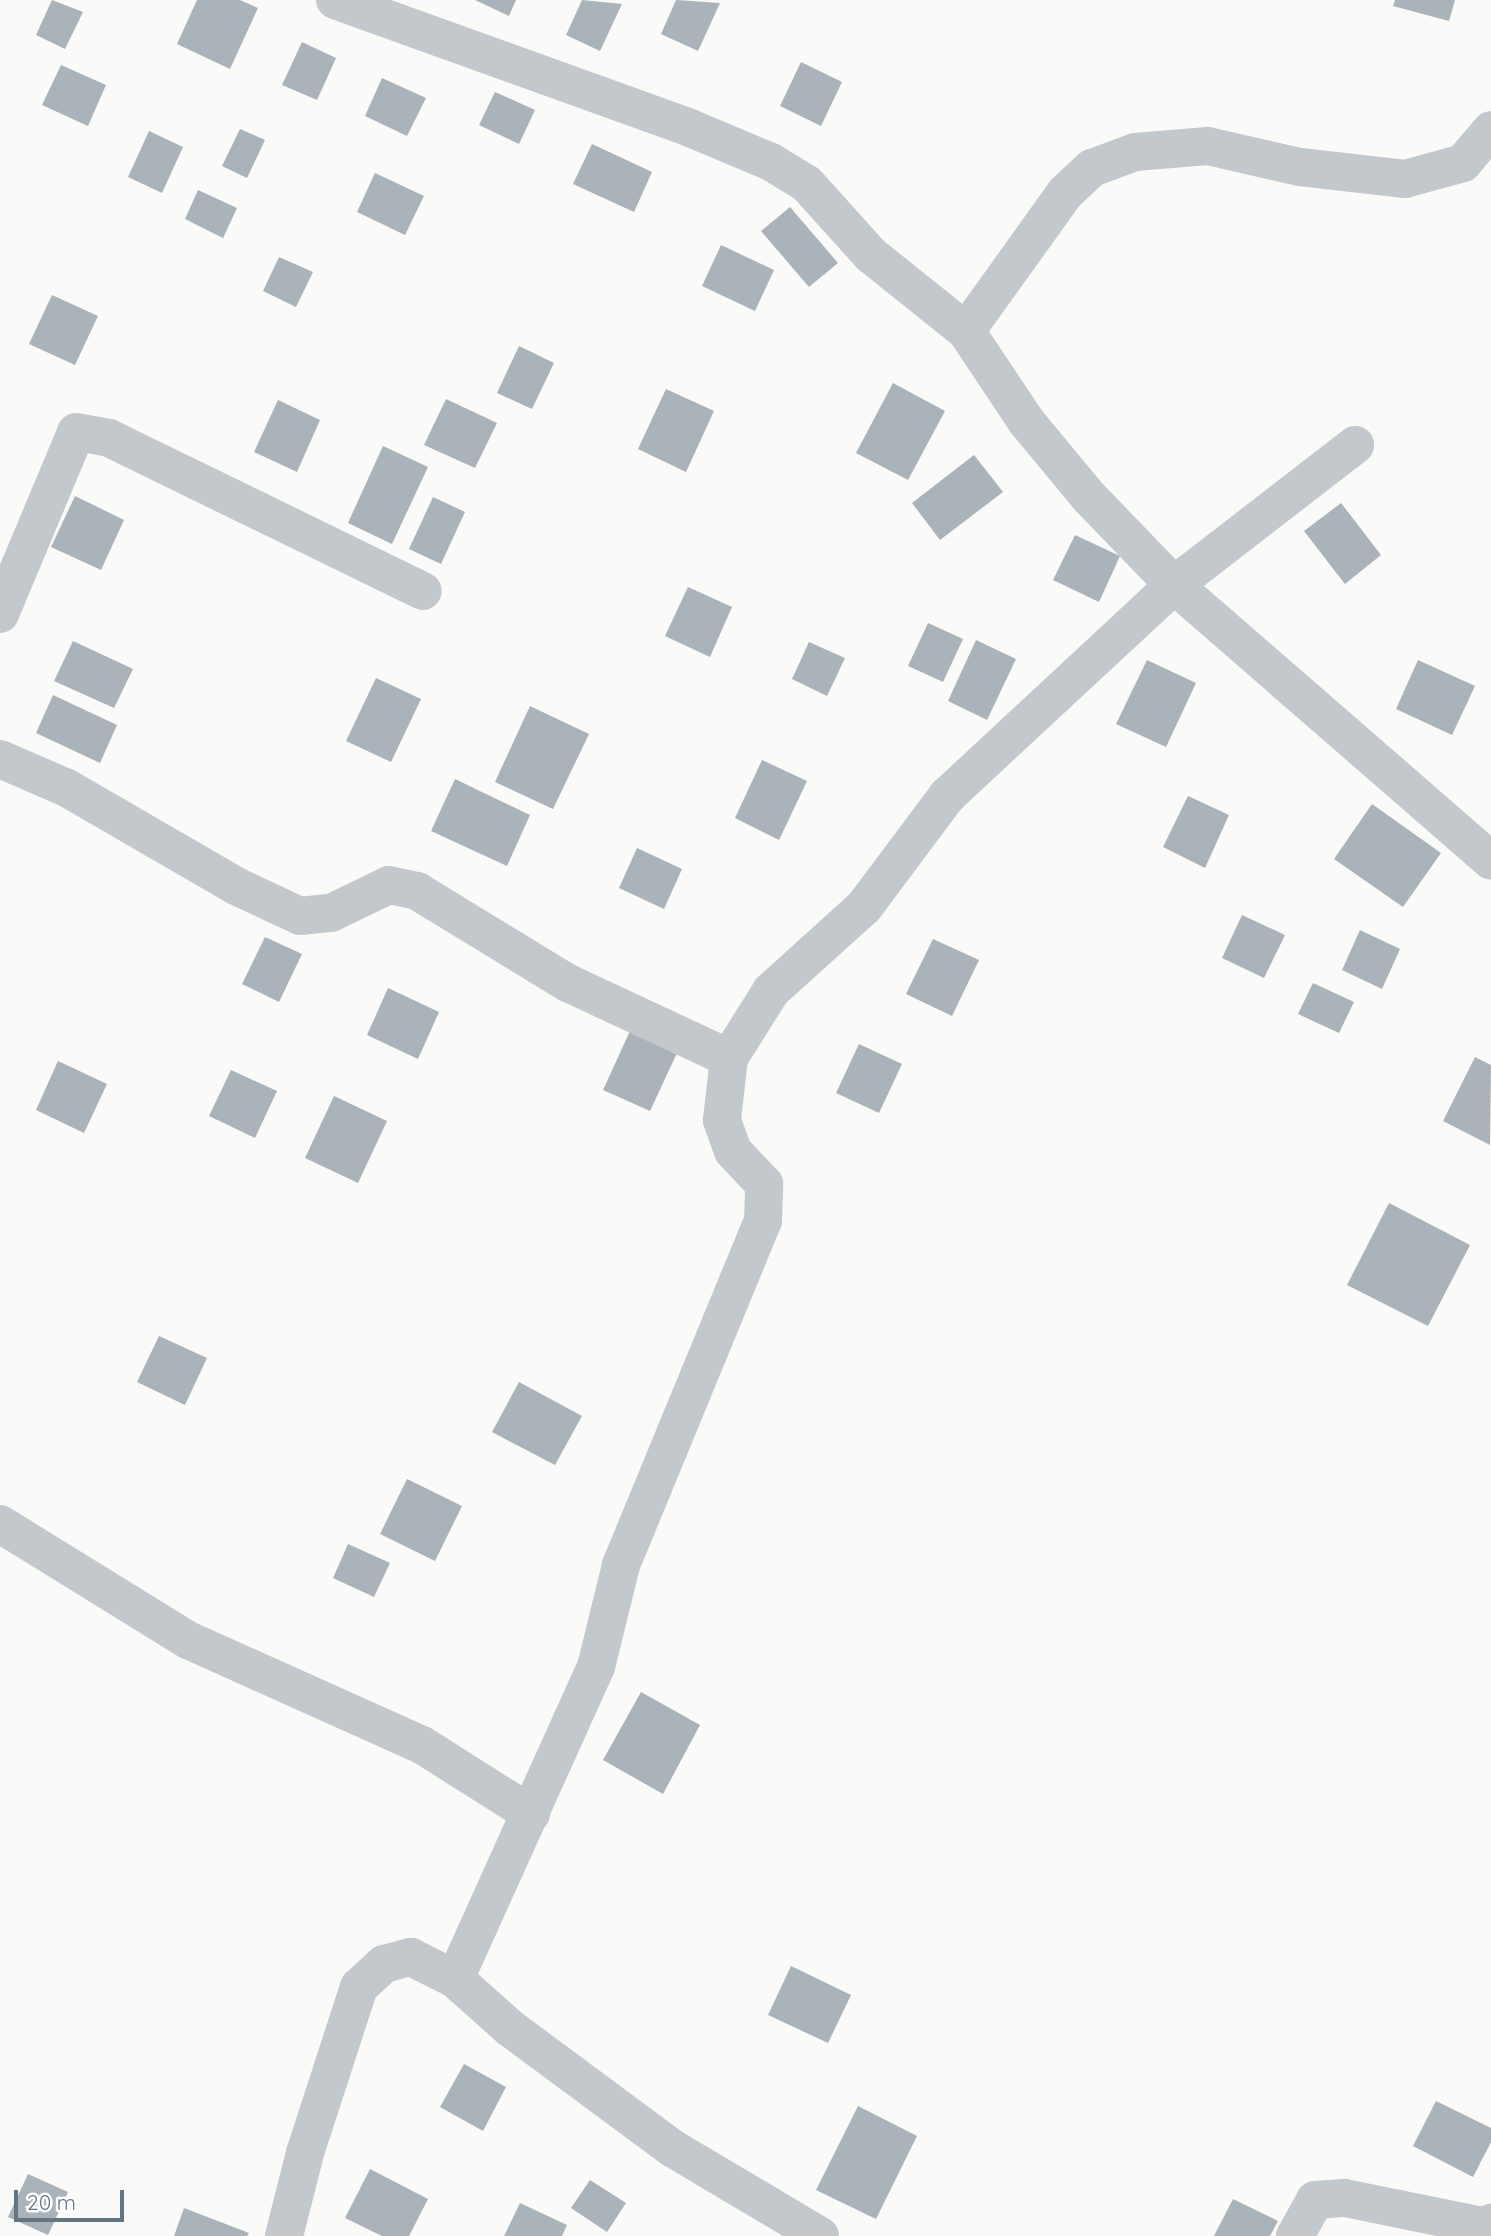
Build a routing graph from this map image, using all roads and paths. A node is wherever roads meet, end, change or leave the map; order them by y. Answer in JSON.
{"nodes":[{"id":1,"x":335,"y":0,"type":"edge"},
{"id":2,"x":1491,"y":130,"type":"edge"},
{"id":3,"x":966,"y":331,"type":"junction"},
{"id":4,"x":1355,"y":445,"type":"dead end"},
{"id":5,"x":1174,"y":585,"type":"junction"},
{"id":6,"x":423,"y":591,"type":"dead end"},
{"id":7,"x":0,"y":614,"type":"edge"},
{"id":8,"x":0,"y":759,"type":"edge"},
{"id":9,"x":1491,"y":861,"type":"edge"},
{"id":10,"x":729,"y":1058,"type":"junction"},
{"id":11,"x":0,"y":1524,"type":"edge"},
{"id":12,"x":531,"y":1814,"type":"junction"},
{"id":13,"x":455,"y":1979,"type":"junction"},
{"id":14,"x":1491,"y":2223,"type":"edge"},
{"id":15,"x":284,"y":2236,"type":"edge"},
{"id":16,"x":820,"y":2236,"type":"edge"},
{"id":17,"x":1295,"y":2236,"type":"edge"}],
"edges":[{"from":1,"to":3,"type":"street"},
{"from":2,"to":3,"type":"street"},
{"from":3,"to":5,"type":"street"},
{"from":4,"to":5,"type":"street"},
{"from":5,"to":9,"type":"street"},
{"from":5,"to":10,"type":"street"},
{"from":6,"to":7,"type":"street"},
{"from":8,"to":10,"type":"street"},
{"from":10,"to":12,"type":"street"},
{"from":11,"to":12,"type":"street"},
{"from":12,"to":13,"type":"street"},
{"from":13,"to":15,"type":"street"},
{"from":13,"to":16,"type":"street"},
{"from":14,"to":17,"type":"street"}]}
